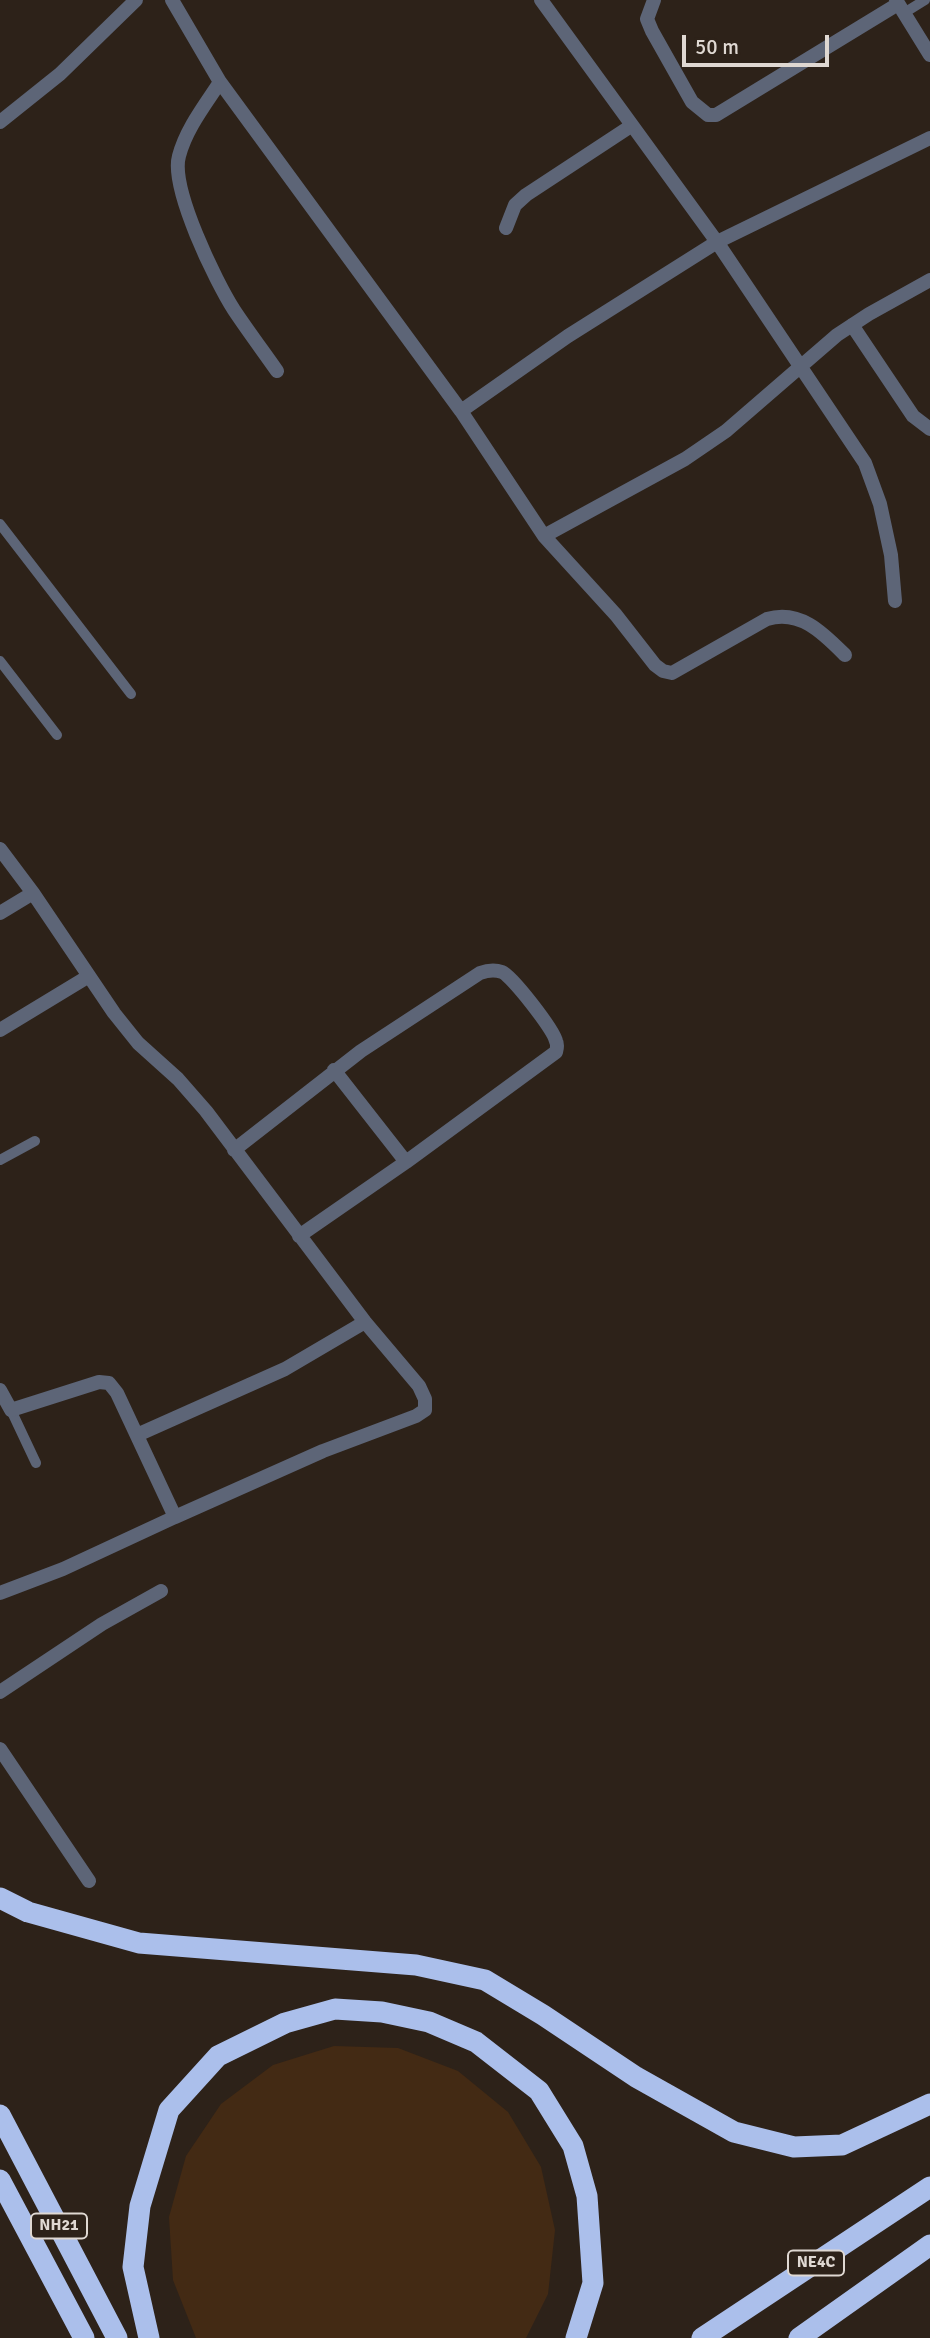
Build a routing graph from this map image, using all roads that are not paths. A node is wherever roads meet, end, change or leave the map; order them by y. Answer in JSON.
{"nodes":[{"id":1,"x":136,"y":0,"type":"edge"},
{"id":2,"x":172,"y":0,"type":"edge"},
{"id":3,"x":541,"y":0,"type":"edge"},
{"id":4,"x":654,"y":0,"type":"edge"},
{"id":5,"x":925,"y":0,"type":"edge"},
{"id":6,"x":899,"y":6,"type":"edge"},
{"id":7,"x":930,"y":55,"type":"edge"},
{"id":8,"x":220,"y":82,"type":"junction"},
{"id":9,"x":0,"y":122,"type":"edge"},
{"id":10,"x":631,"y":126,"type":"junction"},
{"id":11,"x":930,"y":138,"type":"edge"},
{"id":12,"x":506,"y":228,"type":"dead end"},
{"id":13,"x":717,"y":242,"type":"junction"},
{"id":14,"x":930,"y":280,"type":"edge"},
{"id":15,"x":852,"y":325,"type":"junction"},
{"id":16,"x":801,"y":365,"type":"junction"},
{"id":17,"x":277,"y":371,"type":"dead end"},
{"id":18,"x":461,"y":411,"type":"junction"},
{"id":19,"x":930,"y":429,"type":"edge"},
{"id":20,"x":0,"y":524,"type":"edge"},
{"id":21,"x":544,"y":536,"type":"junction"},
{"id":22,"x":895,"y":601,"type":"dead end"},
{"id":23,"x":845,"y":655,"type":"dead end"},
{"id":24,"x":0,"y":661,"type":"edge"},
{"id":25,"x":131,"y":694,"type":"dead end"},
{"id":26,"x":57,"y":735,"type":"dead end"},
{"id":27,"x":0,"y":849,"type":"edge"},
{"id":28,"x":33,"y":893,"type":"junction"},
{"id":29,"x":0,"y":913,"type":"edge"},
{"id":30,"x":89,"y":976,"type":"junction"},
{"id":31,"x":0,"y":1030,"type":"edge"},
{"id":32,"x":334,"y":1070,"type":"junction"},
{"id":33,"x":34,"y":1141,"type":"dead end"},
{"id":34,"x":234,"y":1150,"type":"junction"},
{"id":35,"x":0,"y":1160,"type":"edge"},
{"id":36,"x":406,"y":1162,"type":"junction"},
{"id":37,"x":299,"y":1236,"type":"junction"},
{"id":38,"x":365,"y":1322,"type":"junction"},
{"id":39,"x":0,"y":1390,"type":"edge"},
{"id":40,"x":10,"y":1410,"type":"junction"},
{"id":41,"x":137,"y":1435,"type":"junction"},
{"id":42,"x":36,"y":1463,"type":"dead end"},
{"id":43,"x":175,"y":1517,"type":"junction"},
{"id":44,"x":161,"y":1591,"type":"dead end"},
{"id":45,"x":0,"y":1593,"type":"edge"},
{"id":46,"x":0,"y":1692,"type":"edge"},
{"id":47,"x":0,"y":1749,"type":"edge"},
{"id":48,"x":89,"y":1881,"type":"dead end"},
{"id":49,"x":0,"y":1898,"type":"edge"},
{"id":50,"x":930,"y":2104,"type":"edge"},
{"id":51,"x":0,"y":2115,"type":"edge"},
{"id":52,"x":0,"y":2180,"type":"edge"},
{"id":53,"x":930,"y":2187,"type":"edge"},
{"id":54,"x":930,"y":2245,"type":"edge"},
{"id":55,"x":84,"y":2338,"type":"edge"},
{"id":56,"x":117,"y":2338,"type":"edge"},
{"id":57,"x":149,"y":2338,"type":"edge"},
{"id":58,"x":576,"y":2338,"type":"edge"},
{"id":59,"x":702,"y":2338,"type":"edge"},
{"id":60,"x":799,"y":2338,"type":"edge"}],
"edges":[{"from":1,"to":9,"type":"street"},
{"from":2,"to":8,"type":"street"},
{"from":3,"to":10,"type":"street"},
{"from":4,"to":6,"type":"street"},
{"from":5,"to":6,"type":"lane"},
{"from":6,"to":7,"type":"street"},
{"from":8,"to":17,"type":"street"},
{"from":8,"to":18,"type":"street"},
{"from":10,"to":12,"type":"street"},
{"from":10,"to":13,"type":"street"},
{"from":11,"to":13,"type":"street"},
{"from":13,"to":16,"type":"street"},
{"from":13,"to":18,"type":"street"},
{"from":14,"to":15,"type":"street"},
{"from":15,"to":16,"type":"street"},
{"from":15,"to":19,"type":"street"},
{"from":16,"to":21,"type":"street"},
{"from":16,"to":22,"type":"street"},
{"from":18,"to":21,"type":"street"},
{"from":20,"to":25,"type":"lane"},
{"from":21,"to":23,"type":"street"},
{"from":24,"to":26,"type":"lane"},
{"from":27,"to":28,"type":"street"},
{"from":28,"to":29,"type":"street"},
{"from":28,"to":30,"type":"street"},
{"from":30,"to":31,"type":"street"},
{"from":30,"to":34,"type":"street"},
{"from":32,"to":34,"type":"street"},
{"from":32,"to":36,"type":"street"},
{"from":32,"to":36,"type":"street"},
{"from":33,"to":35,"type":"lane"},
{"from":34,"to":37,"type":"street"},
{"from":36,"to":37,"type":"street"},
{"from":37,"to":38,"type":"street"},
{"from":38,"to":41,"type":"street"},
{"from":38,"to":43,"type":"street"},
{"from":39,"to":40,"type":"street"},
{"from":40,"to":41,"type":"street"},
{"from":40,"to":42,"type":"lane"},
{"from":41,"to":43,"type":"street"},
{"from":43,"to":45,"type":"street"},
{"from":44,"to":46,"type":"street"},
{"from":47,"to":48,"type":"street"},
{"from":49,"to":50,"type":"highway"},
{"from":51,"to":56,"type":"highway","number":"NH21"},
{"from":52,"to":55,"type":"highway","number":"NH21"},
{"from":53,"to":59,"type":"highway","number":"NE4C"},
{"from":54,"to":60,"type":"highway","number":"NE4C"},
{"from":57,"to":58,"type":"highway"}]}
